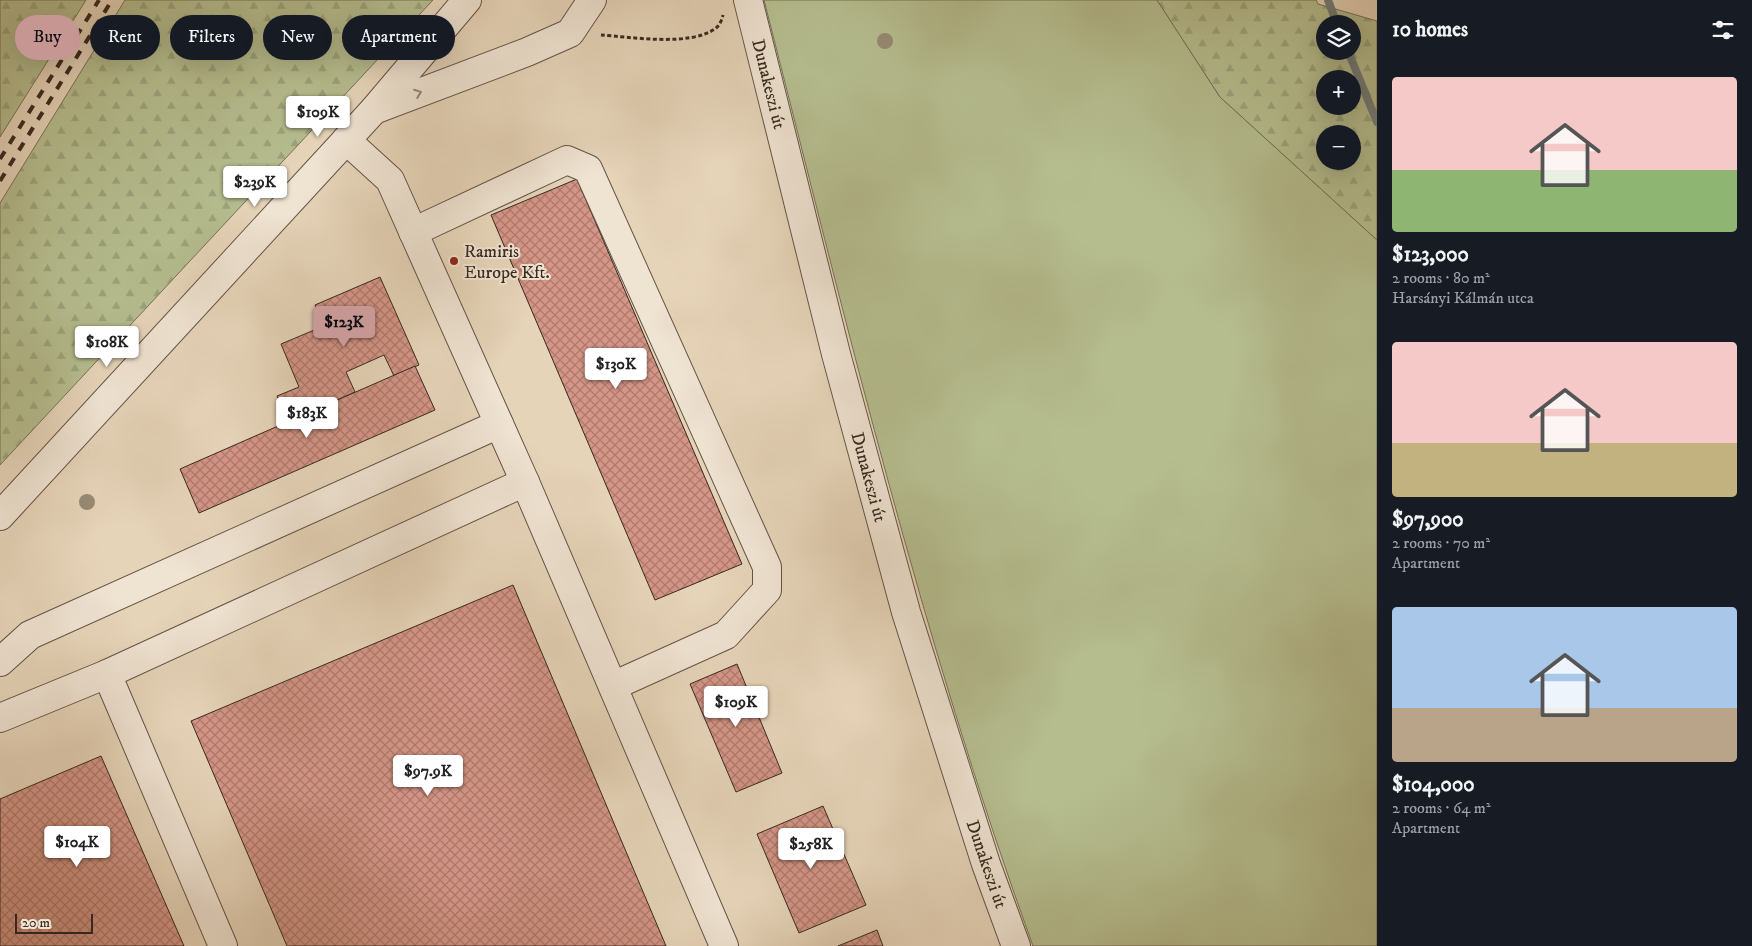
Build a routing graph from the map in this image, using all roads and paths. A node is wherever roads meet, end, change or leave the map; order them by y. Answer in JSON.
{"nodes":[{"id":1,"x":467,"y":0,"type":"edge"},
{"id":2,"x":592,"y":0,"type":"edge"},
{"id":3,"x":737,"y":4,"type":"edge"},
{"id":4,"x":570,"y":33,"type":"junction"},
{"id":5,"x":373,"y":111,"type":"junction"},
{"id":6,"x":346,"y":140,"type":"junction"},
{"id":7,"x":413,"y":232,"type":"junction"},
{"id":8,"x":499,"y":424,"type":"junction"},
{"id":9,"x":525,"y":482,"type":"junction"},
{"id":10,"x":0,"y":516,"type":"edge"},
{"id":11,"x":0,"y":662,"type":"edge"},
{"id":12,"x":107,"y":674,"type":"junction"},
{"id":13,"x":613,"y":686,"type":"junction"},
{"id":14,"x":0,"y":718,"type":"edge"},
{"id":15,"x":223,"y":946,"type":"edge"},
{"id":16,"x":724,"y":946,"type":"edge"},
{"id":17,"x":1016,"y":946,"type":"edge"}],
"edges":[{"from":1,"to":5,"type":"street"},
{"from":2,"to":4,"type":"street"},
{"from":3,"to":4,"type":"path"},
{"from":3,"to":17,"type":"street","name":"Dunakeszi út"},
{"from":5,"to":4,"type":"street","one_way":true},
{"from":5,"to":6,"type":"street"},
{"from":6,"to":7,"type":"street"},
{"from":6,"to":10,"type":"street"},
{"from":7,"to":8,"type":"street"},
{"from":7,"to":13,"type":"street"},
{"from":8,"to":9,"type":"street"},
{"from":8,"to":11,"type":"street"},
{"from":9,"to":12,"type":"street"},
{"from":9,"to":13,"type":"street"},
{"from":12,"to":14,"type":"street"},
{"from":12,"to":15,"type":"street"},
{"from":13,"to":16,"type":"street"}]}
